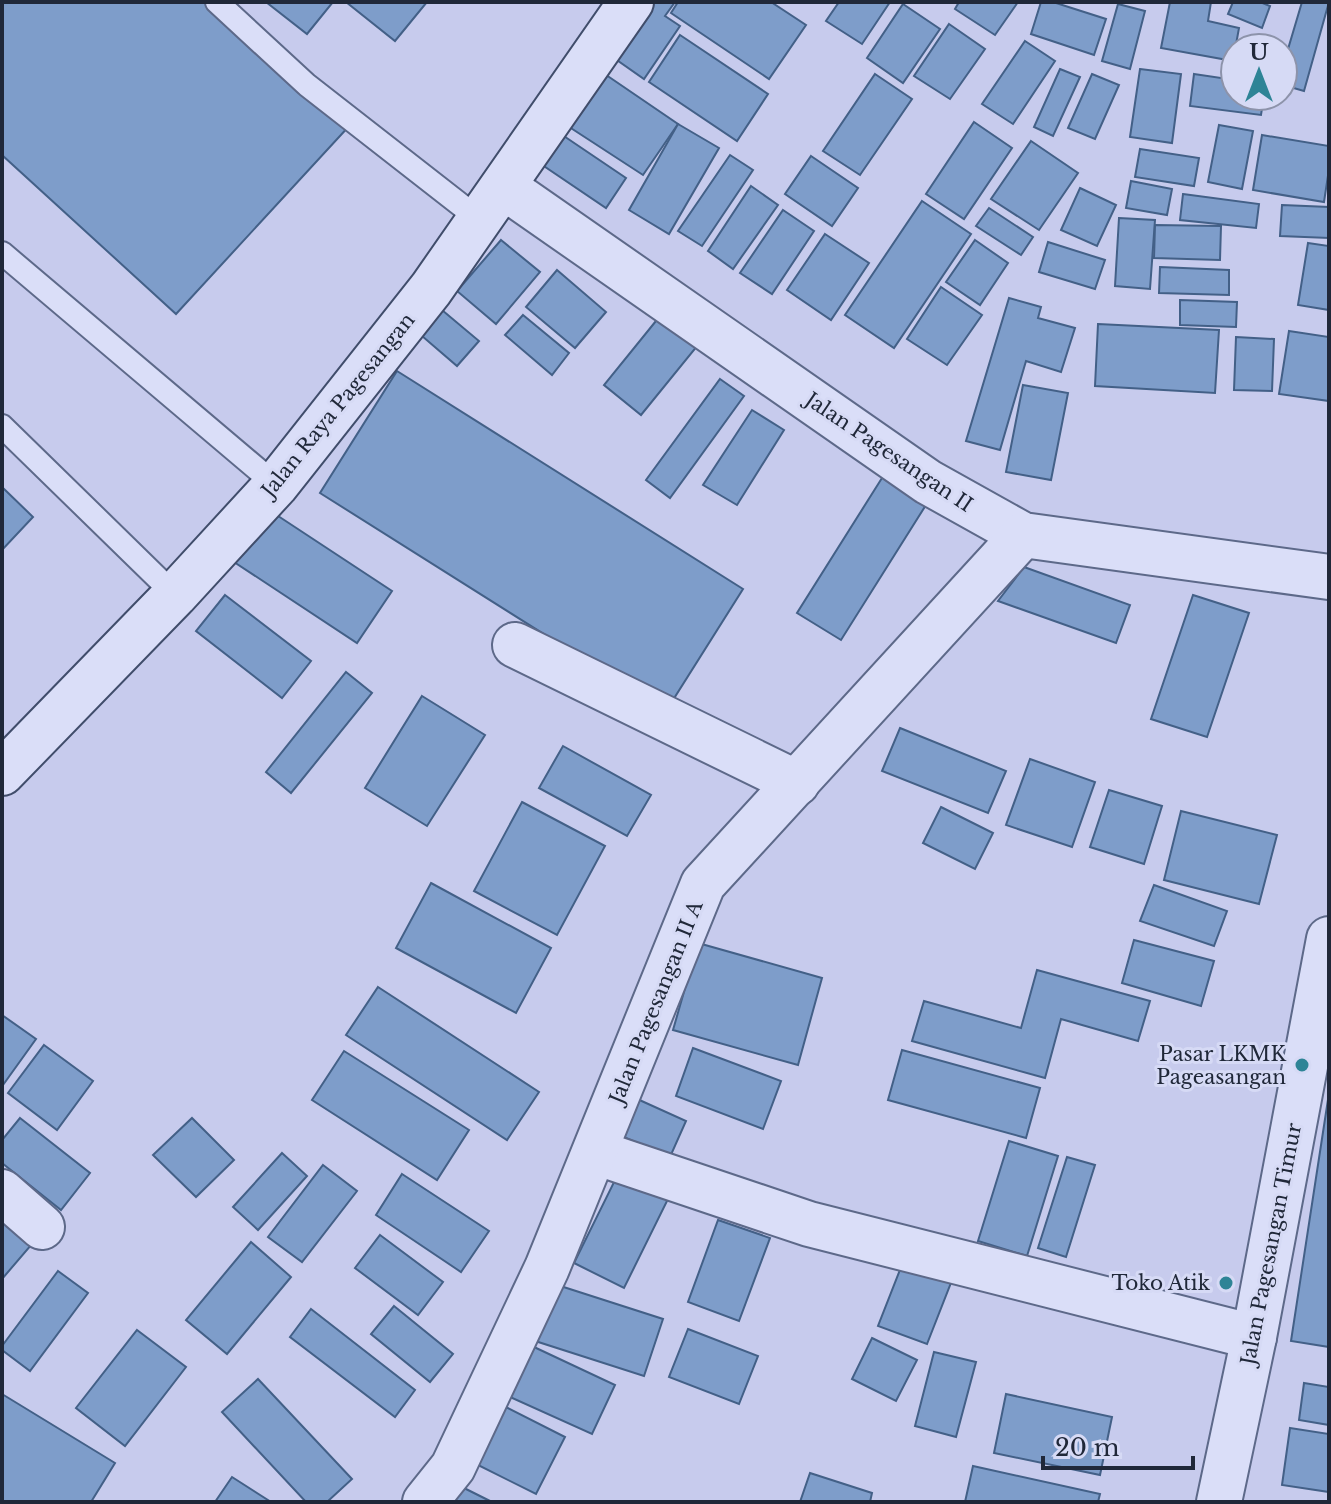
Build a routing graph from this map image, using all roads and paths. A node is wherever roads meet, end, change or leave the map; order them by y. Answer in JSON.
{"nodes":[{"id":1,"x":217,"y":2,"type":"edge"},
{"id":2,"x":631,"y":2,"type":"edge"},
{"id":3,"x":492,"y":204,"type":"junction"},
{"id":4,"x":2,"y":253,"type":"edge"},
{"id":5,"x":2,"y":426,"type":"edge"},
{"id":6,"x":276,"y":485,"type":"junction"},
{"id":7,"x":1023,"y":535,"type":"junction"},
{"id":8,"x":1329,"y":577,"type":"edge"},
{"id":9,"x":175,"y":595,"type":"junction"},
{"id":10,"x":515,"y":645,"type":"dead end"},
{"id":11,"x":2,"y":773,"type":"edge"},
{"id":12,"x":797,"y":783,"type":"junction"},
{"id":13,"x":1329,"y":939,"type":"edge"},
{"id":14,"x":595,"y":1152,"type":"junction"},
{"id":15,"x":2,"y":1192,"type":"edge"},
{"id":16,"x":42,"y":1227,"type":"dead end"},
{"id":17,"x":1254,"y":1337,"type":"junction"},
{"id":18,"x":425,"y":1502,"type":"edge"},
{"id":19,"x":1219,"y":1502,"type":"edge"}],
"edges":[{"from":1,"to":3,"type":"lane"},
{"from":2,"to":3,"type":"street","name":"Jalan Raya Pagesangan"},
{"from":3,"to":6,"type":"street","name":"Jalan Raya Pagesangan"},
{"from":3,"to":7,"type":"street","name":"Jalan Pagesangan II"},
{"from":4,"to":6,"type":"lane"},
{"from":5,"to":9,"type":"lane"},
{"from":6,"to":9,"type":"street","name":"Jalan Raya Pagesangan"},
{"from":7,"to":8,"type":"street","name":"Jalan Pagesangan II"},
{"from":7,"to":12,"type":"street","name":"Jalan Pagesangan II A"},
{"from":9,"to":11,"type":"street","name":"Jalan Raya Pagesangan"},
{"from":10,"to":12,"type":"street"},
{"from":12,"to":14,"type":"street","name":"Jalan Pagesangan II A"},
{"from":13,"to":17,"type":"street","name":"Jalan Pagesangan Timur"},
{"from":14,"to":17,"type":"street"},
{"from":14,"to":18,"type":"street","name":"Jalan Pagesangan II A"},
{"from":15,"to":16,"type":"street"},
{"from":17,"to":19,"type":"street","name":"Jalan Pagesangan Timur"}]}
